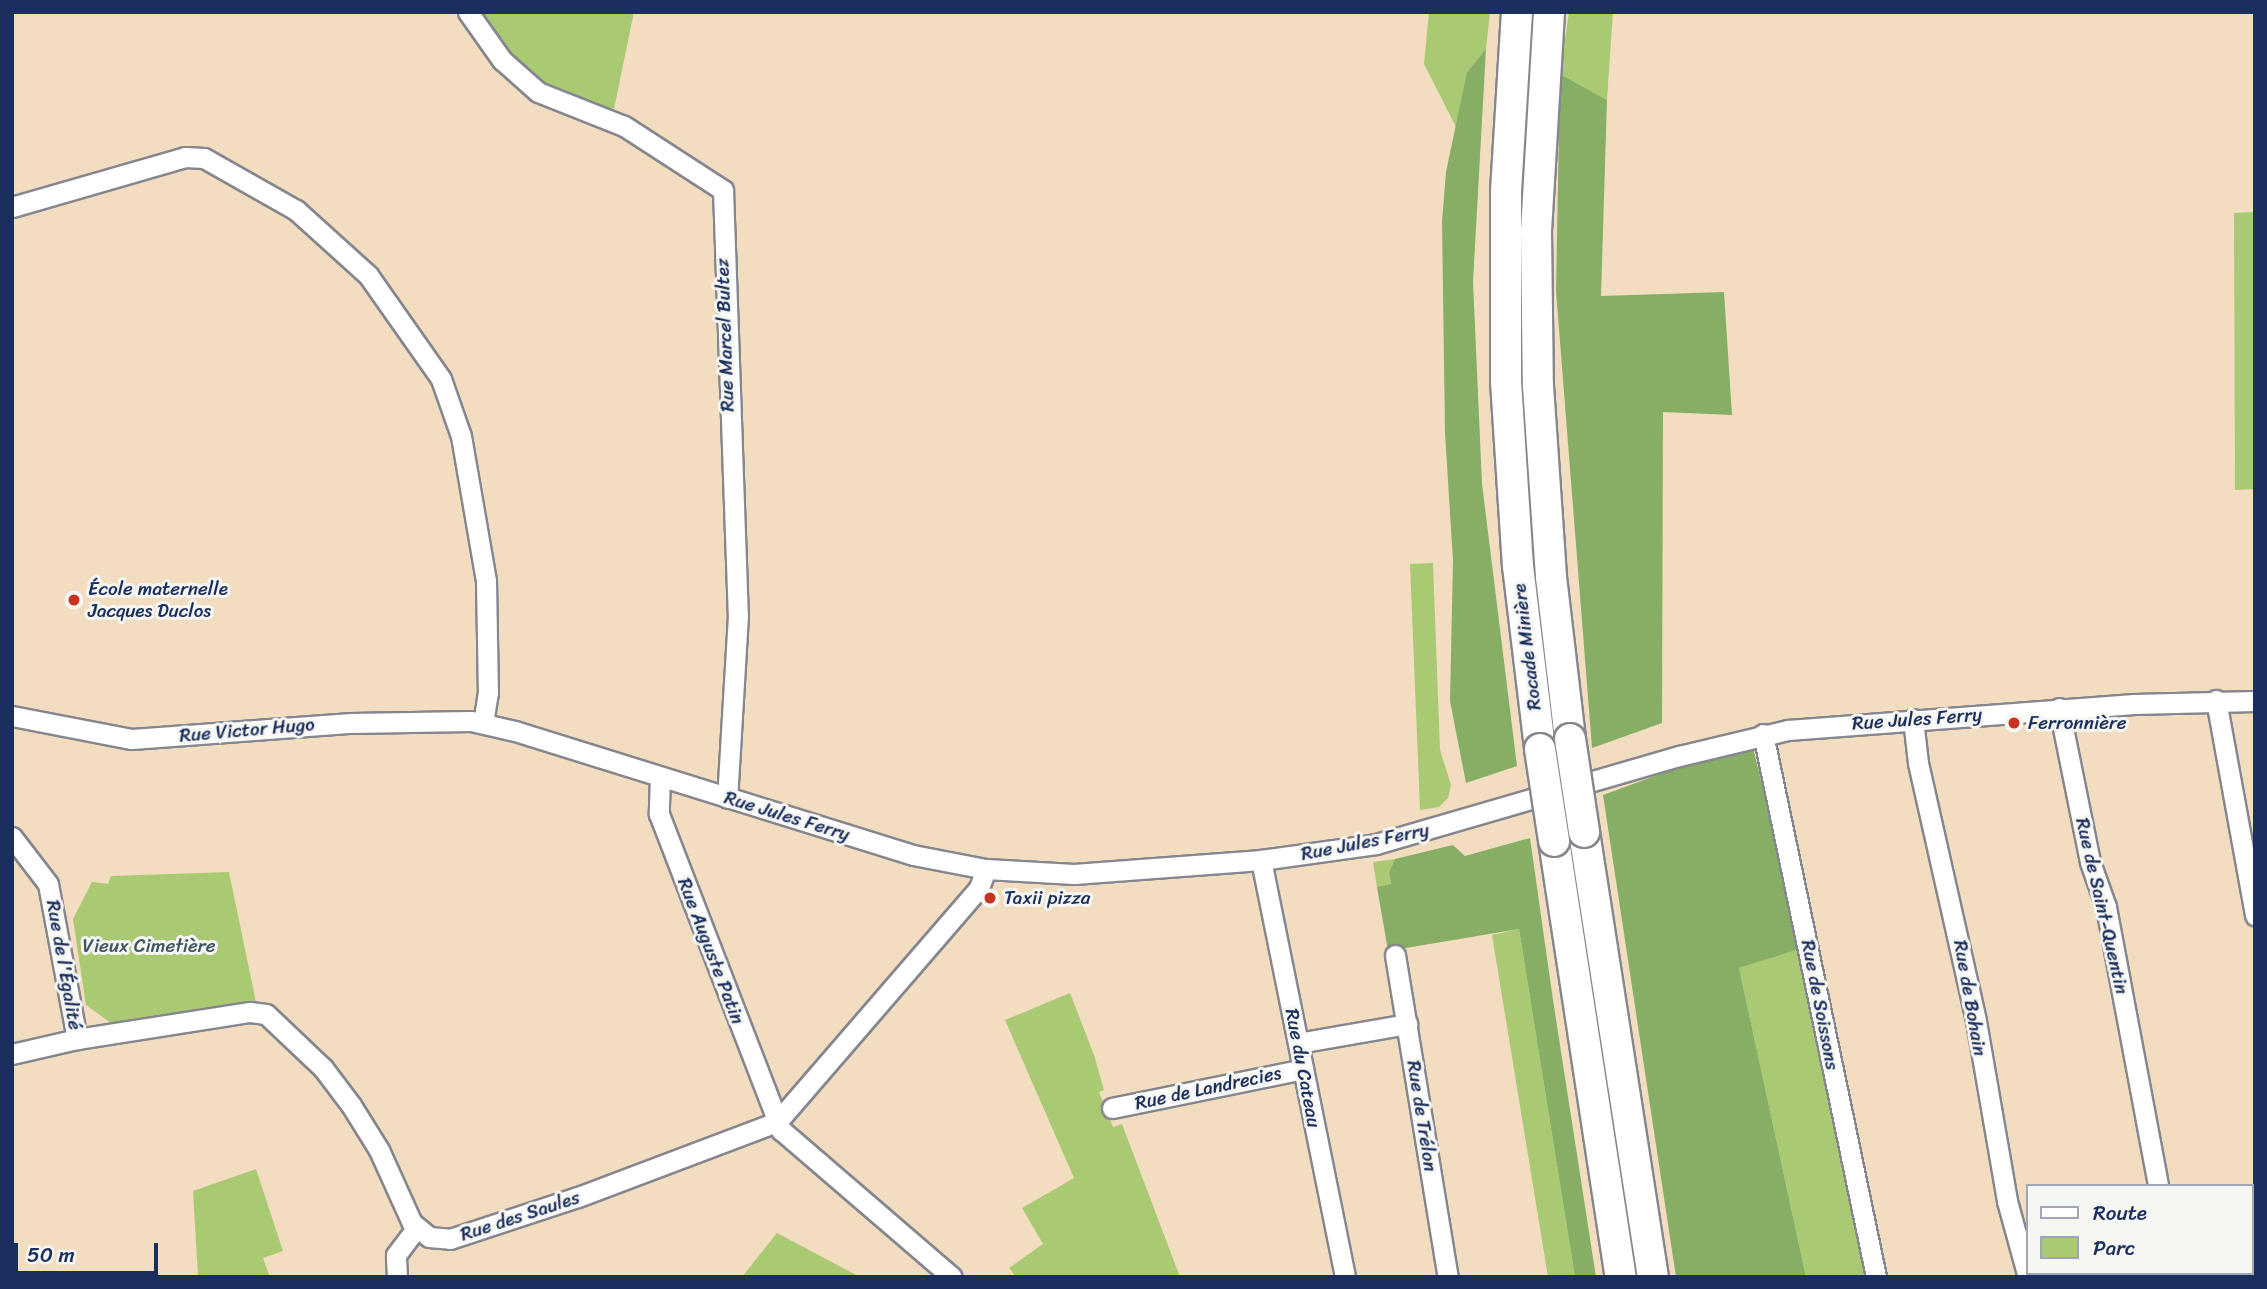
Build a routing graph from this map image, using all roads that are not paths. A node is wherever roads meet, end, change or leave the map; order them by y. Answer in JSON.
{"nodes":[{"id":1,"x":468,"y":12,"type":"edge"},
{"id":2,"x":1517,"y":12,"type":"edge"},
{"id":3,"x":1549,"y":12,"type":"edge"},
{"id":4,"x":12,"y":206,"type":"edge"},
{"id":5,"x":2216,"y":700,"type":"junction"},
{"id":6,"x":2255,"y":701,"type":"edge"},
{"id":7,"x":2059,"y":708,"type":"junction"},
{"id":8,"x":12,"y":716,"type":"edge"},
{"id":9,"x":1913,"y":719,"type":"junction"},
{"id":10,"x":483,"y":723,"type":"junction"},
{"id":11,"x":1763,"y":734,"type":"junction"},
{"id":12,"x":660,"y":777,"type":"junction"},
{"id":13,"x":727,"y":798,"type":"junction"},
{"id":14,"x":12,"y":837,"type":"edge"},
{"id":15,"x":1261,"y":860,"type":"junction"},
{"id":16,"x":986,"y":869,"type":"junction"},
{"id":17,"x":2255,"y":915,"type":"edge"},
{"id":18,"x":1395,"y":955,"type":"dead end"},
{"id":19,"x":1407,"y":1024,"type":"junction"},
{"id":20,"x":77,"y":1039,"type":"junction"},
{"id":21,"x":1298,"y":1043,"type":"junction"},
{"id":22,"x":12,"y":1054,"type":"edge"},
{"id":23,"x":1303,"y":1069,"type":"junction"},
{"id":24,"x":1112,"y":1108,"type":"dead end"},
{"id":25,"x":776,"y":1122,"type":"junction"},
{"id":26,"x":2158,"y":1184,"type":"edge"},
{"id":27,"x":416,"y":1228,"type":"junction"},
{"id":28,"x":2025,"y":1266,"type":"edge"},
{"id":29,"x":397,"y":1277,"type":"edge"},
{"id":30,"x":952,"y":1277,"type":"edge"},
{"id":31,"x":1345,"y":1277,"type":"edge"},
{"id":32,"x":1448,"y":1277,"type":"edge"},
{"id":33,"x":1621,"y":1277,"type":"edge"},
{"id":34,"x":1653,"y":1277,"type":"edge"},
{"id":35,"x":1875,"y":1277,"type":"edge"}],
"edges":[{"from":1,"to":13,"type":"street","name":"Rue Marcel Bultez"},
{"from":2,"to":33,"type":"highway","name":"Rocade Minière","bridge":true},
{"from":3,"to":34,"type":"highway","name":"Rocade Minière","bridge":true},
{"from":4,"to":10,"type":"street"},
{"from":5,"to":6,"type":"street","name":"Rue Jules Ferry"},
{"from":5,"to":7,"type":"street","name":"Rue Jules Ferry"},
{"from":5,"to":17,"type":"street"},
{"from":7,"to":9,"type":"street","name":"Rue Jules Ferry"},
{"from":7,"to":26,"type":"street","name":"Rue de Saint-Quentin"},
{"from":8,"to":10,"type":"street","name":"Rue Victor Hugo"},
{"from":9,"to":11,"type":"street","name":"Rue Jules Ferry"},
{"from":9,"to":28,"type":"street","name":"Rue de Bohain"},
{"from":10,"to":12,"type":"street","name":"Rue Jules Ferry"},
{"from":11,"to":15,"type":"street","name":"Rue Jules Ferry"},
{"from":11,"to":35,"type":"street","name":"Rue de Soissons"},
{"from":12,"to":13,"type":"street","name":"Rue Jules Ferry"},
{"from":12,"to":25,"type":"street","name":"Rue Auguste Patin"},
{"from":13,"to":16,"type":"street","name":"Rue Jules Ferry"},
{"from":14,"to":20,"type":"street","name":"Rue de l'Égalité"},
{"from":15,"to":16,"type":"street","name":"Rue Jules Ferry"},
{"from":15,"to":21,"type":"street","name":"Rue du Cateau"},
{"from":16,"to":25,"type":"street"},
{"from":18,"to":19,"type":"street","name":"Rue de Trélon"},
{"from":19,"to":21,"type":"street","name":"Rue de Landrecies"},
{"from":19,"to":32,"type":"street","name":"Rue de Trélon"},
{"from":20,"to":22,"type":"street","name":"Rue de l'Égalité"},
{"from":20,"to":27,"type":"street"},
{"from":21,"to":23,"type":"street","name":"Rue du Cateau"},
{"from":23,"to":24,"type":"street","name":"Rue de Landrecies"},
{"from":23,"to":31,"type":"street","name":"Rue du Cateau"},
{"from":25,"to":27,"type":"street","name":"Rue des Saules"},
{"from":25,"to":30,"type":"street","name":"Rue Auguste Patin"},
{"from":27,"to":29,"type":"street"}]}
